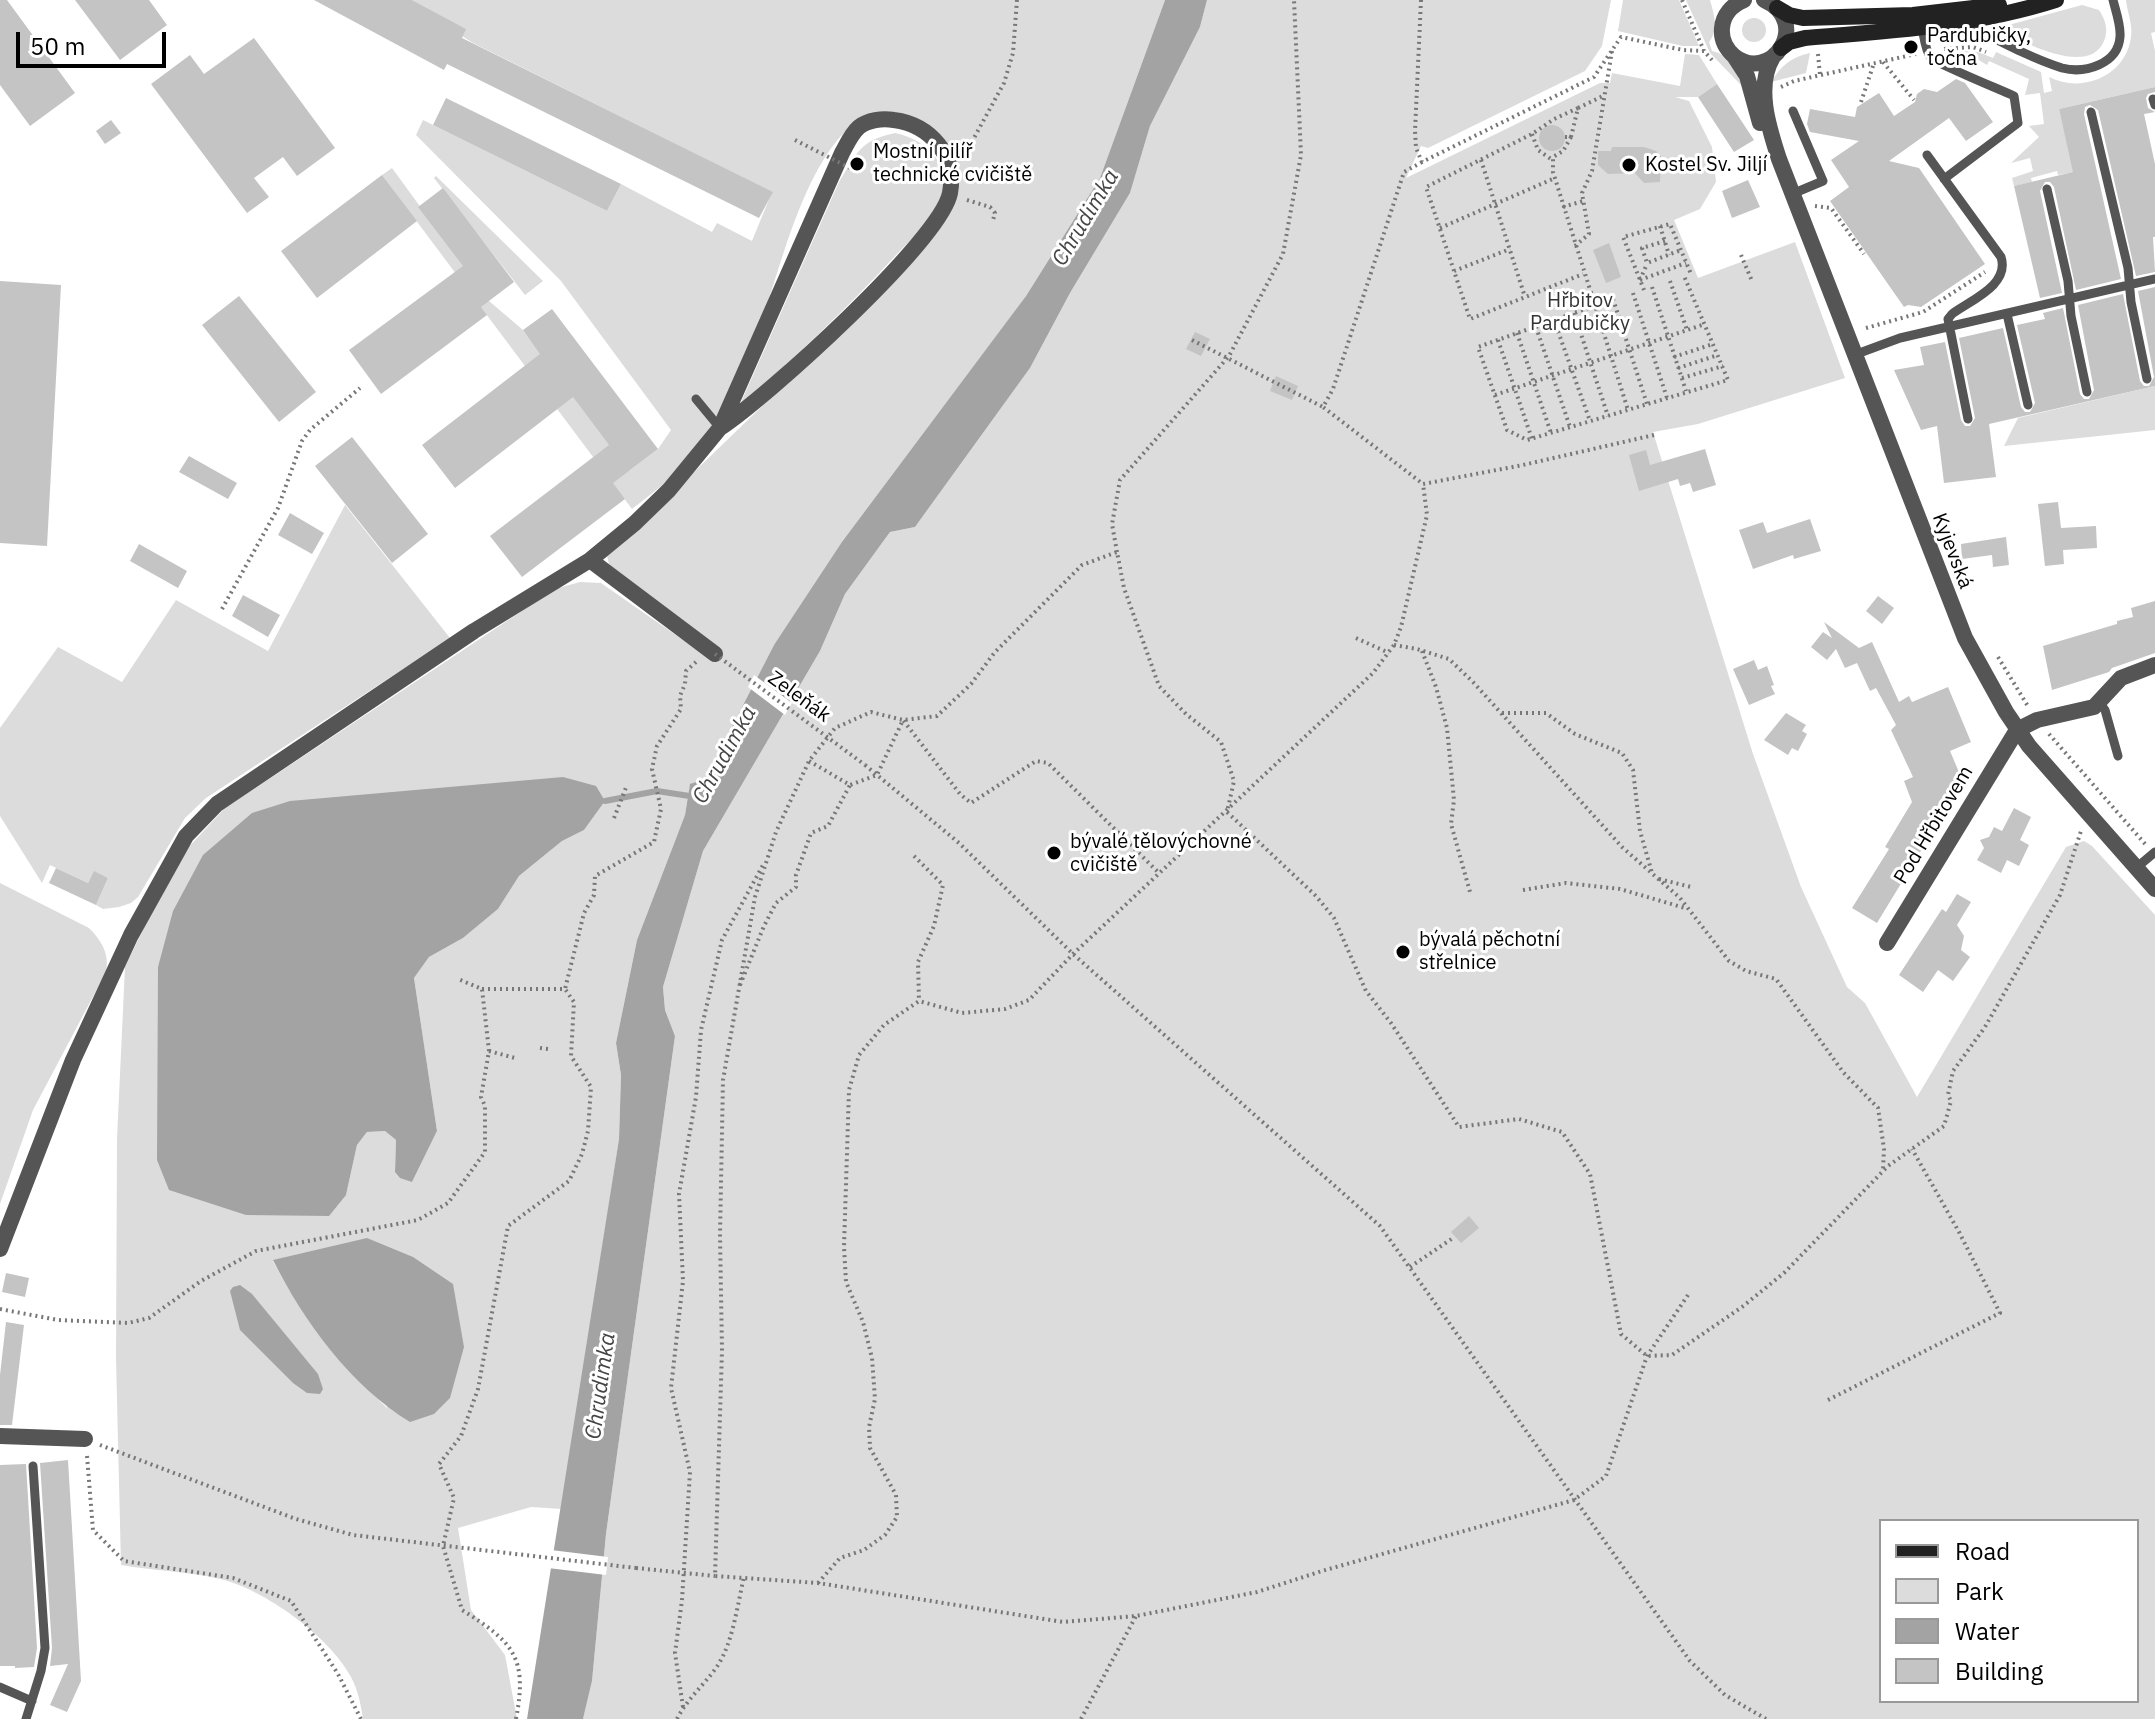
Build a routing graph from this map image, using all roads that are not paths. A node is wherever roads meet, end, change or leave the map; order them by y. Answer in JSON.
{"nodes":[{"id":1,"x":1718,"y":0,"type":"edge"},
{"id":2,"x":1744,"y":0,"type":"edge"},
{"id":3,"x":2028,"y":0,"type":"edge"},
{"id":4,"x":2056,"y":0,"type":"edge"},
{"id":5,"x":2113,"y":0,"type":"edge"},
{"id":6,"x":1770,"y":4,"type":"edge"},
{"id":7,"x":1961,"y":22,"type":"junction"},
{"id":8,"x":1922,"y":27,"type":"junction"},
{"id":9,"x":1722,"y":29,"type":"junction"},
{"id":10,"x":1777,"y":52,"type":"junction"},
{"id":11,"x":1731,"y":53,"type":"junction"},
{"id":12,"x":1793,"y":111,"type":"dead end"},
{"id":13,"x":2091,"y":112,"type":"dead end"},
{"id":14,"x":1927,"y":155,"type":"dead end"},
{"id":15,"x":1944,"y":179,"type":"junction"},
{"id":16,"x":1790,"y":188,"type":"junction"},
{"id":17,"x":2047,"y":189,"type":"dead end"},
{"id":18,"x":2155,"y":279,"type":"edge"},
{"id":19,"x":2129,"y":285,"type":"junction"},
{"id":20,"x":2070,"y":299,"type":"junction"},
{"id":21,"x":2007,"y":314,"type":"junction"},
{"id":22,"x":1948,"y":327,"type":"junction"},
{"id":23,"x":1854,"y":355,"type":"junction"},
{"id":24,"x":2147,"y":379,"type":"dead end"},
{"id":25,"x":2087,"y":392,"type":"dead end"},
{"id":26,"x":696,"y":399,"type":"dead end"},
{"id":27,"x":2028,"y":405,"type":"dead end"},
{"id":28,"x":1968,"y":419,"type":"dead end"},
{"id":29,"x":720,"y":428,"type":"junction"},
{"id":30,"x":590,"y":560,"type":"junction"},
{"id":31,"x":708,"y":650,"type":"road end"},
{"id":32,"x":2155,"y":665,"type":"edge"},
{"id":33,"x":2100,"y":703,"type":"junction"},
{"id":34,"x":2017,"y":730,"type":"junction"},
{"id":35,"x":2118,"y":756,"type":"dead end"},
{"id":36,"x":2154,"y":853,"type":"edge"},
{"id":37,"x":2136,"y":868,"type":"junction"},
{"id":38,"x":2155,"y":889,"type":"edge"},
{"id":39,"x":1887,"y":943,"type":"dead end"},
{"id":40,"x":0,"y":1249,"type":"edge"},
{"id":41,"x":0,"y":1436,"type":"edge"},
{"id":42,"x":85,"y":1439,"type":"road end"},
{"id":43,"x":33,"y":1466,"type":"dead end"},
{"id":44,"x":0,"y":1687,"type":"edge"},
{"id":45,"x":32,"y":1701,"type":"junction"},
{"id":46,"x":26,"y":1719,"type":"edge"}],
"edges":[{"from":1,"to":9,"type":"street"},
{"from":2,"to":9,"type":"street"},
{"from":3,"to":6,"type":"main road"},
{"from":4,"to":7,"type":"main road"},
{"from":5,"to":7,"type":"lane"},
{"from":6,"to":10,"type":"street","name":"Kyjevská"},
{"from":7,"to":8,"type":"main road"},
{"from":8,"to":10,"type":"main road"},
{"from":8,"to":15,"type":"lane"},
{"from":9,"to":11,"type":"street","name":"Kyjevská"},
{"from":10,"to":11,"type":"street"},
{"from":10,"to":16,"type":"street","name":"Kyjevská"},
{"from":11,"to":16,"type":"street","name":"Kyjevská"},
{"from":12,"to":16,"type":"lane"},
{"from":13,"to":19,"type":"lane"},
{"from":14,"to":15,"type":"lane"},
{"from":15,"to":22,"type":"lane"},
{"from":16,"to":23,"type":"street","name":"Kyjevská"},
{"from":17,"to":20,"type":"lane"},
{"from":18,"to":19,"type":"lane"},
{"from":19,"to":20,"type":"lane"},
{"from":19,"to":24,"type":"lane"},
{"from":20,"to":21,"type":"lane"},
{"from":20,"to":25,"type":"lane"},
{"from":21,"to":22,"type":"lane"},
{"from":21,"to":27,"type":"lane"},
{"from":22,"to":23,"type":"lane"},
{"from":22,"to":28,"type":"lane"},
{"from":23,"to":34,"type":"street","name":"Kyjevská"},
{"from":26,"to":29,"type":"lane"},
{"from":29,"to":29,"type":"street"},
{"from":29,"to":30,"type":"street"},
{"from":30,"to":31,"type":"street"},
{"from":30,"to":40,"type":"street"},
{"from":32,"to":33,"type":"street"},
{"from":33,"to":34,"type":"street"},
{"from":33,"to":35,"type":"lane"},
{"from":34,"to":37,"type":"street","name":"Kyjevská"},
{"from":34,"to":39,"type":"street","name":"Pod Hřbitovem"},
{"from":36,"to":37,"type":"lane"},
{"from":37,"to":38,"type":"street","name":"Kyjevská"},
{"from":41,"to":42,"type":"street"},
{"from":43,"to":45,"type":"lane"},
{"from":44,"to":45,"type":"lane"},
{"from":45,"to":46,"type":"lane"}]}
